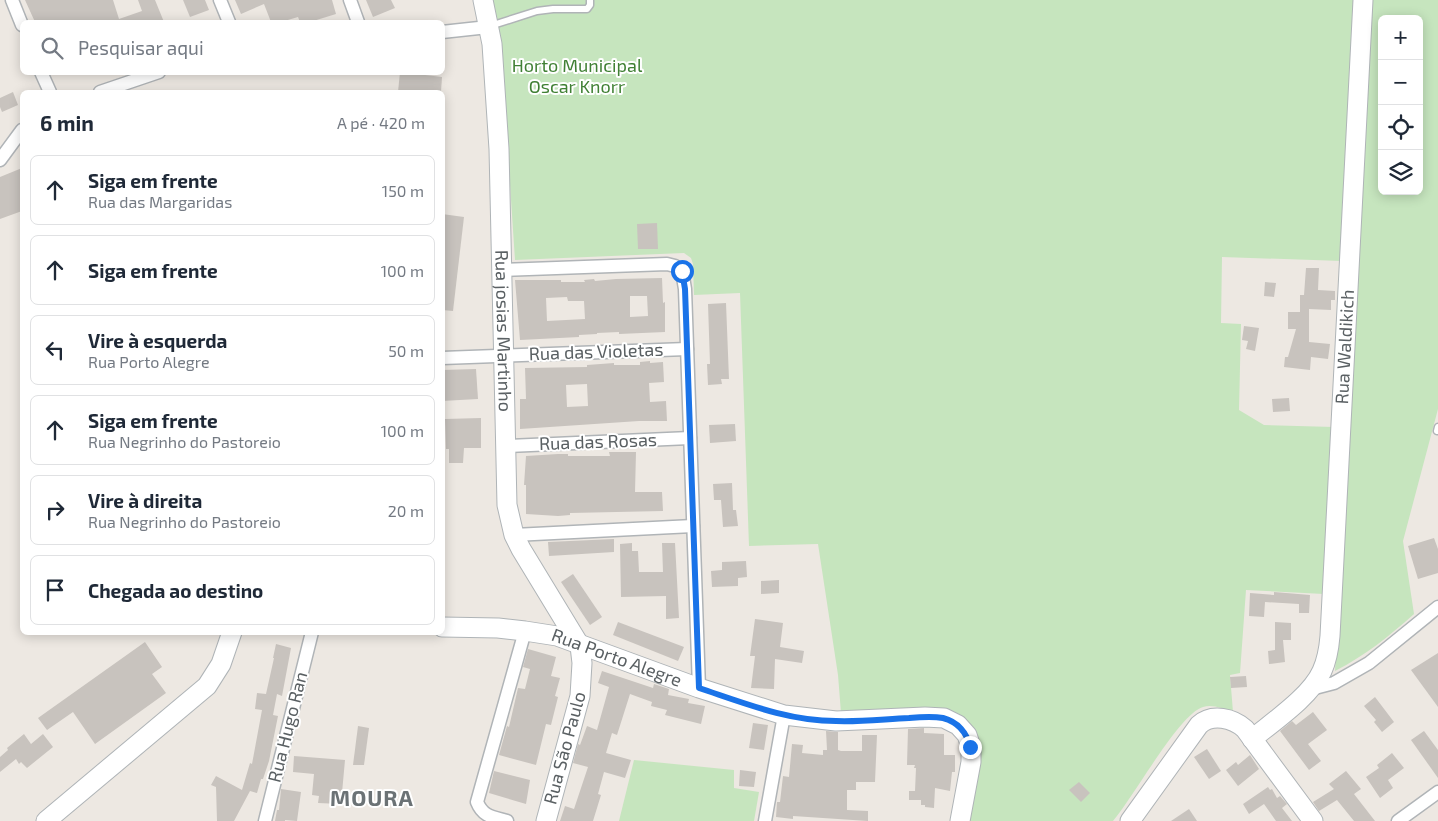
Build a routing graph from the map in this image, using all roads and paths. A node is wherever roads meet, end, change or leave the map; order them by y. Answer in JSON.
{"nodes":[{"id":1,"x":12,"y":0,"type":"edge"},
{"id":2,"x":220,"y":0,"type":"edge"},
{"id":3,"x":350,"y":0,"type":"edge"},
{"id":4,"x":483,"y":0,"type":"edge"},
{"id":5,"x":590,"y":0,"type":"edge"},
{"id":6,"x":1363,"y":0,"type":"edge"},
{"id":7,"x":20,"y":20,"type":"edge"},
{"id":8,"x":228,"y":20,"type":"edge"},
{"id":9,"x":357,"y":20,"type":"edge"},
{"id":10,"x":488,"y":27,"type":"junction"},
{"id":11,"x":445,"y":32,"type":"edge"},
{"id":12,"x":42,"y":75,"type":"edge"},
{"id":13,"x":150,"y":75,"type":"edge"},
{"id":14,"x":49,"y":90,"type":"edge"},
{"id":15,"x":106,"y":90,"type":"edge"},
{"id":16,"x":20,"y":133,"type":"edge"},
{"id":17,"x":0,"y":160,"type":"edge"},
{"id":18,"x":502,"y":270,"type":"junction"},
{"id":19,"x":687,"y":349,"type":"junction"},
{"id":20,"x":505,"y":356,"type":"junction"},
{"id":21,"x":445,"y":358,"type":"edge"},
{"id":22,"x":690,"y":438,"type":"junction"},
{"id":23,"x":507,"y":446,"type":"junction"},
{"id":24,"x":693,"y":526,"type":"junction"},
{"id":25,"x":514,"y":535,"type":"junction"},
{"id":26,"x":1438,"y":607,"type":"edge"},
{"id":27,"x":445,"y":627,"type":"edge"},
{"id":28,"x":525,"y":631,"type":"junction"},
{"id":29,"x":231,"y":635,"type":"edge"},
{"id":30,"x":311,"y":635,"type":"edge"},
{"id":31,"x":580,"y":646,"type":"junction"},
{"id":32,"x":699,"y":688,"type":"junction"},
{"id":33,"x":1311,"y":689,"type":"junction"},
{"id":34,"x":784,"y":716,"type":"junction"},
{"id":35,"x":1252,"y":739,"type":"junction"},
{"id":36,"x":1438,"y":792,"type":"edge"},
{"id":37,"x":46,"y":821,"type":"edge"},
{"id":38,"x":264,"y":821,"type":"edge"},
{"id":39,"x":507,"y":821,"type":"edge"},
{"id":40,"x":546,"y":821,"type":"edge"},
{"id":41,"x":764,"y":821,"type":"edge"},
{"id":42,"x":960,"y":821,"type":"edge"},
{"id":43,"x":1130,"y":821,"type":"edge"},
{"id":44,"x":1313,"y":821,"type":"edge"},
{"id":45,"x":1398,"y":821,"type":"edge"}],
"edges":[{"from":1,"to":7,"type":"street"},
{"from":2,"to":8,"type":"street"},
{"from":3,"to":9,"type":"street"},
{"from":4,"to":10,"type":"street","name":"Rua josias Martinho"},
{"from":5,"to":10,"type":"lane"},
{"from":6,"to":33,"type":"street","name":"Rua Waldikich"},
{"from":10,"to":11,"type":"street"},
{"from":10,"to":18,"type":"street","name":"Rua josias Martinho"},
{"from":12,"to":14,"type":"street"},
{"from":13,"to":15,"type":"street"},
{"from":16,"to":17,"type":"street"},
{"from":18,"to":19,"type":"street"},
{"from":18,"to":20,"type":"street","name":"Rua josias Martinho"},
{"from":19,"to":20,"type":"street","name":"Rua das Violetas"},
{"from":19,"to":22,"type":"street"},
{"from":20,"to":21,"type":"street","name":"Rua das Violetas"},
{"from":20,"to":23,"type":"street","name":"Rua josias Martinho"},
{"from":22,"to":23,"type":"street","name":"Rua das Rosas"},
{"from":22,"to":24,"type":"street"},
{"from":23,"to":25,"type":"street","name":"Rua josias Martinho"},
{"from":24,"to":25,"type":"street"},
{"from":24,"to":32,"type":"street"},
{"from":25,"to":31,"type":"street","name":"Rua josias Martinho"},
{"from":26,"to":33,"type":"street"},
{"from":27,"to":28,"type":"street","name":"Rua Porto Alegre"},
{"from":28,"to":31,"type":"street","name":"Rua Porto Alegre"},
{"from":28,"to":39,"type":"street"},
{"from":29,"to":37,"type":"street"},
{"from":30,"to":38,"type":"street","name":"Rua Hugo Ran"},
{"from":31,"to":32,"type":"street","name":"Rua Porto Alegre"},
{"from":31,"to":40,"type":"street","name":"Rua São Paulo"},
{"from":32,"to":34,"type":"street","name":"Rua Porto Alegre"},
{"from":33,"to":35,"type":"street","name":"Rua Waldikich"},
{"from":34,"to":41,"type":"street"},
{"from":34,"to":42,"type":"street","name":"Rua Porto Alegre"},
{"from":35,"to":43,"type":"street"},
{"from":35,"to":44,"type":"street"},
{"from":36,"to":45,"type":"street"}]}
